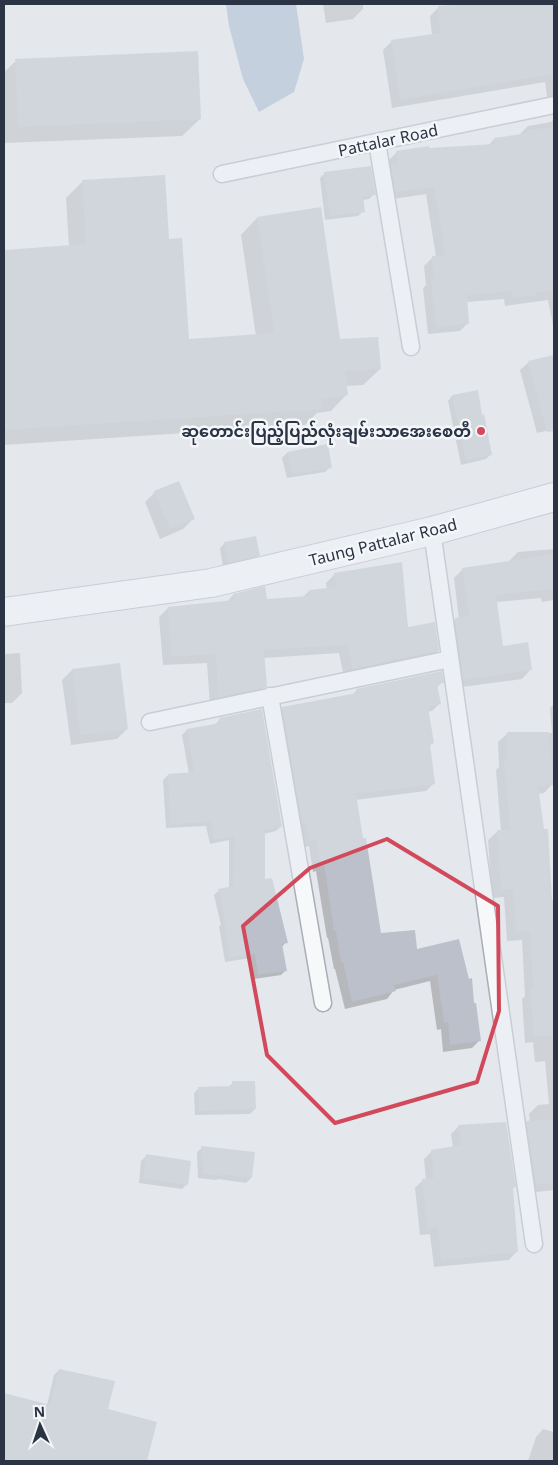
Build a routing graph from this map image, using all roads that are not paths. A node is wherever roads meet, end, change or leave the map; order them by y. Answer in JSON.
{"nodes":[{"id":1,"x":554,"y":106,"type":"edge"},
{"id":2,"x":377,"y":142,"type":"junction"},
{"id":3,"x":222,"y":174,"type":"dead end"},
{"id":4,"x":411,"y":347,"type":"dead end"},
{"id":5,"x":554,"y":497,"type":"edge"},
{"id":6,"x":432,"y":531,"type":"junction"},
{"id":7,"x":4,"y":612,"type":"edge"},
{"id":8,"x":450,"y":659,"type":"junction"},
{"id":9,"x":270,"y":696,"type":"junction"},
{"id":10,"x":150,"y":722,"type":"dead end"},
{"id":11,"x":323,"y":1003,"type":"dead end"},
{"id":12,"x":534,"y":1244,"type":"dead end"}],
"edges":[{"from":1,"to":2,"type":"lane","name":"Pattalar Road"},
{"from":2,"to":3,"type":"lane","name":"Pattalar Road"},
{"from":2,"to":4,"type":"lane"},
{"from":5,"to":6,"type":"street","name":"Taung Pattalar Road"},
{"from":6,"to":7,"type":"street","name":"Taung Pattalar Road"},
{"from":6,"to":8,"type":"lane"},
{"from":8,"to":9,"type":"lane"},
{"from":8,"to":12,"type":"lane"},
{"from":9,"to":10,"type":"lane"},
{"from":9,"to":11,"type":"lane"}]}
